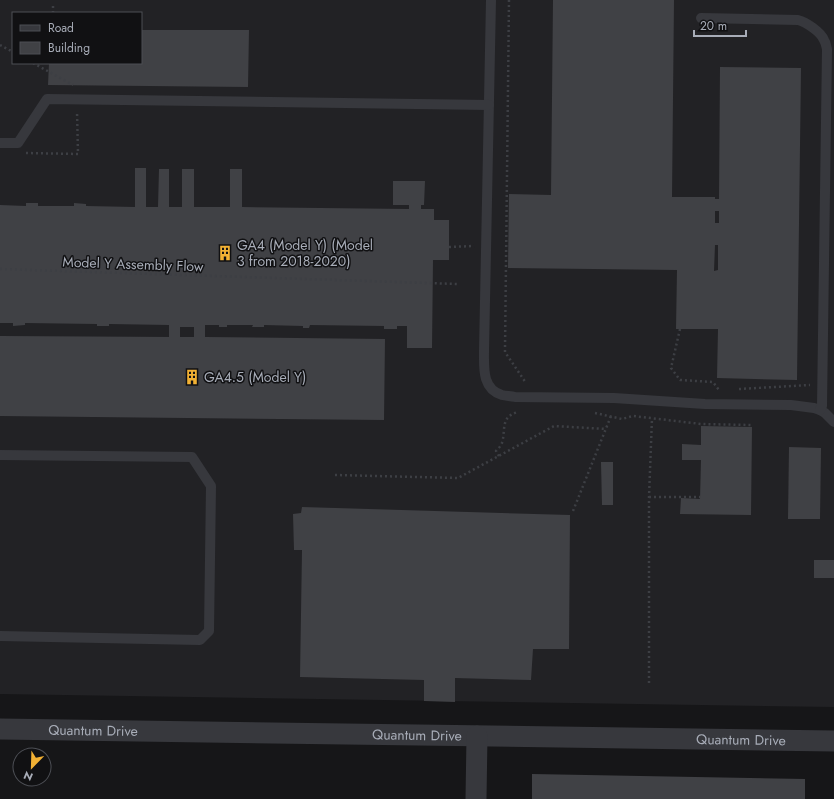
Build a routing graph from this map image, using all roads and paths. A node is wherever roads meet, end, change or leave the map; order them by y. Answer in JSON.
{"nodes":[{"id":1,"x":491,"y":0,"type":"edge"},
{"id":2,"x":509,"y":0,"type":"edge"},
{"id":3,"x":53,"y":5,"type":"dead end"},
{"id":4,"x":53,"y":12,"type":"edge"},
{"id":5,"x":701,"y":18,"type":"dead end"},
{"id":6,"x":0,"y":45,"type":"edge"},
{"id":7,"x":12,"y":51,"type":"edge"},
{"id":8,"x":35,"y":64,"type":"edge"},
{"id":9,"x":76,"y":87,"type":"dead end"},
{"id":10,"x":489,"y":105,"type":"junction"},
{"id":11,"x":77,"y":109,"type":"dead end"},
{"id":12,"x":830,"y":140,"type":"edge"},
{"id":13,"x":0,"y":143,"type":"edge"},
{"id":14,"x":23,"y":153,"type":"dead end"},
{"id":15,"x":0,"y":269,"type":"edge"},
{"id":16,"x":458,"y":284,"type":"dead end"},
{"id":17,"x":680,"y":329,"type":"dead end"},
{"id":18,"x":821,"y":385,"type":"junction"},
{"id":19,"x":735,"y":389,"type":"dead end"},
{"id":20,"x":535,"y":397,"type":"junction"},
{"id":21,"x":717,"y":404,"type":"junction"},
{"id":22,"x":820,"y":410,"type":"junction"},
{"id":23,"x":523,"y":411,"type":"dead end"},
{"id":24,"x":592,"y":412,"type":"dead end"},
{"id":25,"x":611,"y":416,"type":"junction"},
{"id":26,"x":652,"y":418,"type":"junction"},
{"id":27,"x":834,"y":422,"type":"edge"},
{"id":28,"x":714,"y":424,"type":"junction"},
{"id":29,"x":751,"y":425,"type":"dead end"},
{"id":30,"x":606,"y":429,"type":"junction"},
{"id":31,"x":0,"y":455,"type":"edge"},
{"id":32,"x":499,"y":456,"type":"junction"},
{"id":33,"x":334,"y":476,"type":"dead end"},
{"id":34,"x":649,"y":497,"type":"junction"},
{"id":35,"x":700,"y":497,"type":"dead end"},
{"id":36,"x":573,"y":511,"type":"dead end"},
{"id":37,"x":0,"y":636,"type":"edge"},
{"id":38,"x":649,"y":683,"type":"dead end"},
{"id":39,"x":0,"y":728,"type":"edge"},
{"id":40,"x":477,"y":736,"type":"junction"},
{"id":41,"x":834,"y":741,"type":"edge"},
{"id":42,"x":476,"y":799,"type":"edge"}],
"edges":[{"from":1,"to":10,"type":"lane"},
{"from":2,"to":20,"type":"path"},
{"from":3,"to":4,"type":"path"},
{"from":5,"to":12,"type":"lane"},
{"from":6,"to":7,"type":"path"},
{"from":8,"to":9,"type":"path"},
{"from":10,"to":13,"type":"lane"},
{"from":10,"to":20,"type":"lane"},
{"from":11,"to":14,"type":"path"},
{"from":12,"to":18,"type":"lane"},
{"from":15,"to":16,"type":"path","name":"Model Y Assembly Flow"},
{"from":17,"to":21,"type":"path"},
{"from":18,"to":19,"type":"path"},
{"from":18,"to":22,"type":"lane"},
{"from":20,"to":21,"type":"lane"},
{"from":21,"to":22,"type":"lane"},
{"from":21,"to":28,"type":"path"},
{"from":22,"to":27,"type":"lane"},
{"from":23,"to":32,"type":"path"},
{"from":24,"to":25,"type":"path"},
{"from":25,"to":26,"type":"path"},
{"from":25,"to":30,"type":"path"},
{"from":26,"to":28,"type":"path"},
{"from":26,"to":34,"type":"path"},
{"from":28,"to":29,"type":"path"},
{"from":30,"to":32,"type":"path"},
{"from":30,"to":36,"type":"path"},
{"from":31,"to":37,"type":"lane"},
{"from":32,"to":33,"type":"path"},
{"from":34,"to":35,"type":"path"},
{"from":34,"to":38,"type":"path"},
{"from":39,"to":40,"type":"street","name":"Quantum Drive"},
{"from":40,"to":41,"type":"street","name":"Quantum Drive"},
{"from":40,"to":42,"type":"street"}]}
